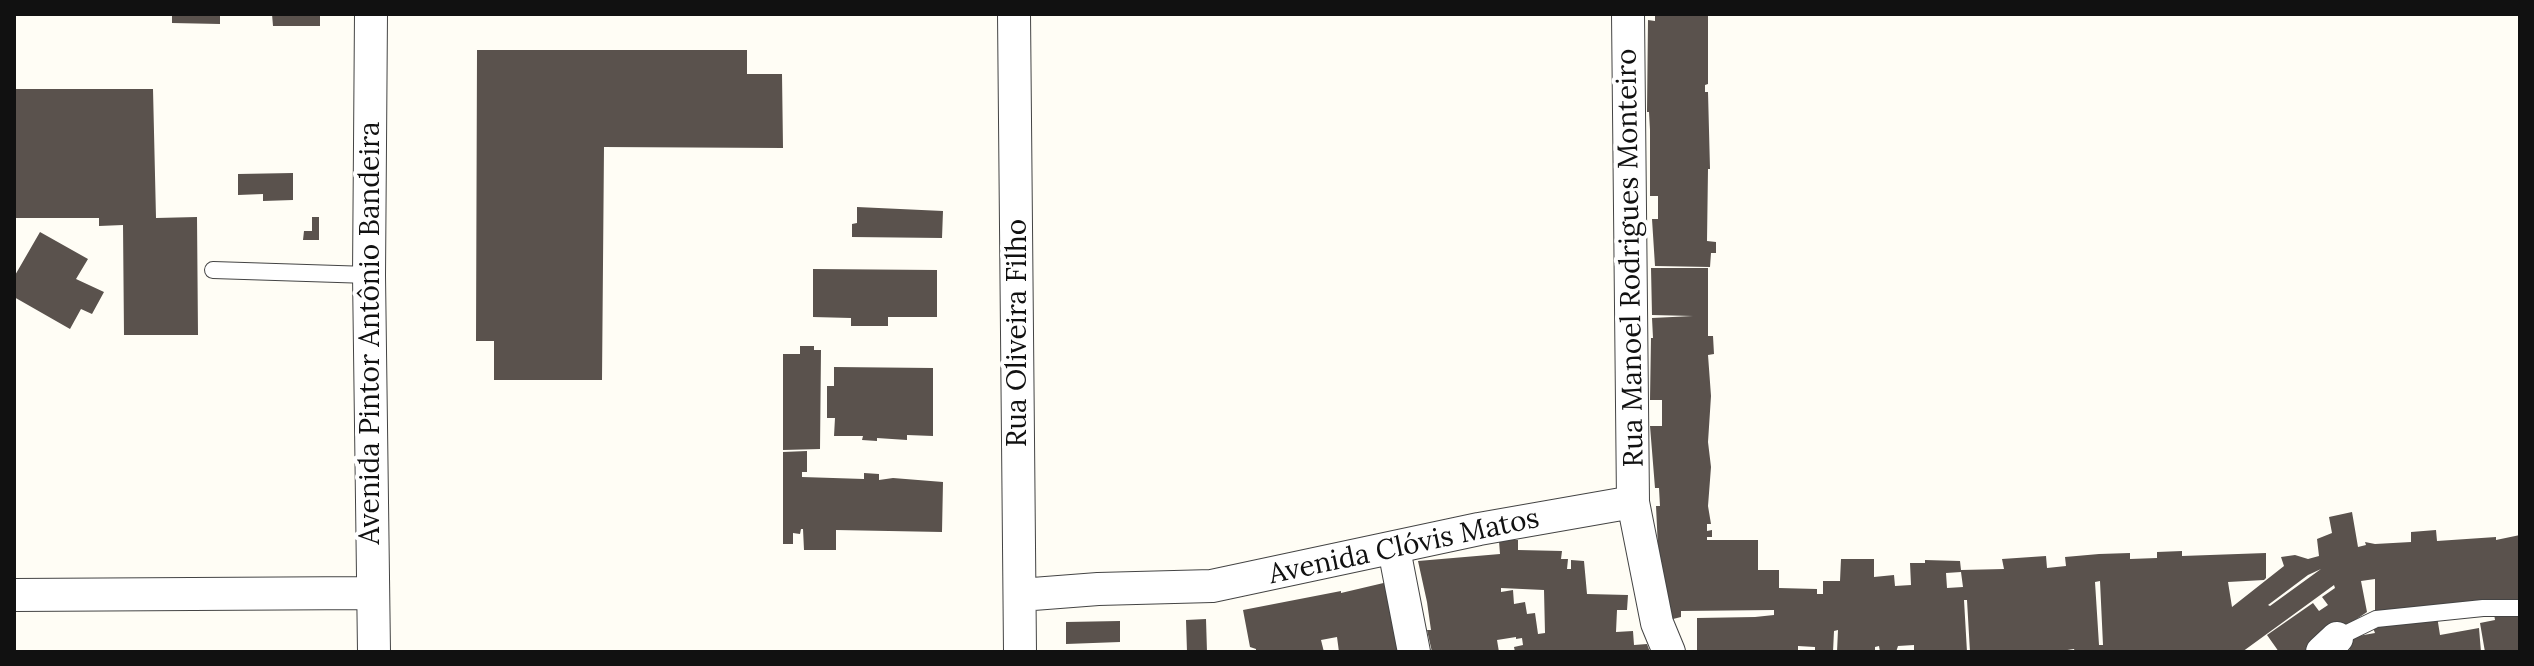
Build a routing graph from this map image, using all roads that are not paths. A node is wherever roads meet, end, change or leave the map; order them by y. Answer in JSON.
{"nodes":[{"id":1,"x":371,"y":14,"type":"edge"},
{"id":2,"x":1014,"y":14,"type":"edge"},
{"id":3,"x":1628,"y":14,"type":"edge"},
{"id":4,"x":213,"y":270,"type":"dead end"},
{"id":5,"x":369,"y":275,"type":"junction"},
{"id":6,"x":1633,"y":502,"type":"junction"},
{"id":7,"x":1394,"y":549,"type":"junction"},
{"id":8,"x":371,"y":593,"type":"junction"},
{"id":9,"x":14,"y":595,"type":"edge"},
{"id":10,"x":1020,"y":595,"type":"junction"},
{"id":11,"x":2520,"y":608,"type":"edge"},
{"id":12,"x":2330,"y":645,"type":"edge"},
{"id":13,"x":374,"y":652,"type":"edge"},
{"id":14,"x":1020,"y":652,"type":"edge"},
{"id":15,"x":1414,"y":652,"type":"edge"},
{"id":16,"x":1669,"y":652,"type":"edge"}],
"edges":[{"from":1,"to":5,"type":"street","name":"Avenida Pintor Antônio Bandeira"},
{"from":2,"to":10,"type":"street","name":"Rua Oliveira Filho"},
{"from":3,"to":6,"type":"street","name":"Rua Manoel Rodrigues Monteiro"},
{"from":4,"to":5,"type":"lane"},
{"from":5,"to":8,"type":"street","name":"Avenida Pintor Antônio Bandeira"},
{"from":6,"to":7,"type":"street","name":"Avenida Clóvis Matos"},
{"from":6,"to":16,"type":"street"},
{"from":7,"to":10,"type":"street","name":"Avenida Clóvis Matos"},
{"from":7,"to":15,"type":"street"},
{"from":8,"to":9,"type":"street"},
{"from":8,"to":13,"type":"street","name":"Avenida Pintor Antônio Bandeira"},
{"from":10,"to":14,"type":"street","name":"Rua Oliveira Filho"},
{"from":11,"to":12,"type":"lane"}]}
